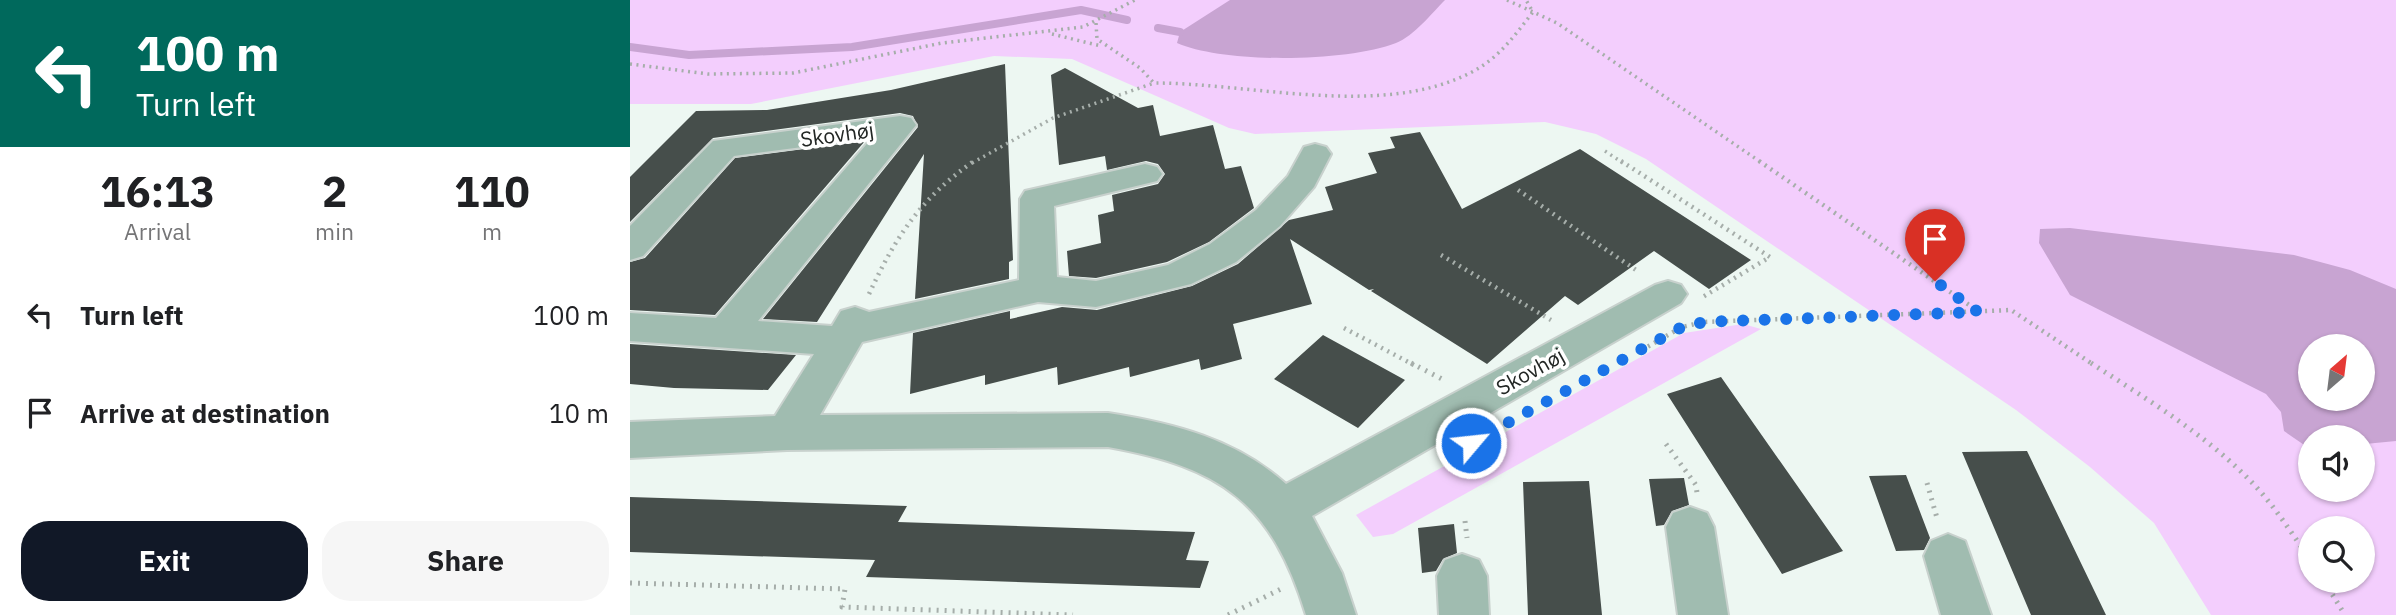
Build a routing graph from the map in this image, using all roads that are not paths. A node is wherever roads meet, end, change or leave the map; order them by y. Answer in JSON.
{"nodes":[{"id":1,"x":1315,"y":154,"type":"dead end"},
{"id":2,"x":1145,"y":174,"type":"dead end"},
{"id":3,"x":630,"y":248,"type":"edge"},
{"id":4,"x":1038,"y":289,"type":"junction"},
{"id":5,"x":1683,"y":297,"type":"road end"},
{"id":6,"x":630,"y":327,"type":"edge"},
{"id":7,"x":851,"y":327,"type":"junction"},
{"id":8,"x":726,"y":333,"type":"junction"},
{"id":9,"x":786,"y":433,"type":"junction"},
{"id":10,"x":630,"y":440,"type":"edge"},
{"id":11,"x":1281,"y":510,"type":"junction"},
{"id":12,"x":1690,"y":527,"type":"dead end"},
{"id":13,"x":1948,"y":556,"type":"dead end"},
{"id":14,"x":1331,"y":615,"type":"edge"},
{"id":15,"x":1703,"y":615,"type":"edge"},
{"id":16,"x":1966,"y":615,"type":"edge"}],
"edges":[{"from":1,"to":4,"type":"street"},
{"from":2,"to":4,"type":"street"},
{"from":3,"to":8,"type":"street","name":"Skovhøj"},
{"from":4,"to":7,"type":"street"},
{"from":5,"to":11,"type":"street","name":"Skovhøj"},
{"from":6,"to":8,"type":"street"},
{"from":7,"to":8,"type":"street"},
{"from":7,"to":9,"type":"street"},
{"from":9,"to":10,"type":"street"},
{"from":9,"to":11,"type":"street"},
{"from":11,"to":14,"type":"street"},
{"from":12,"to":15,"type":"street"},
{"from":13,"to":16,"type":"street"}]}
